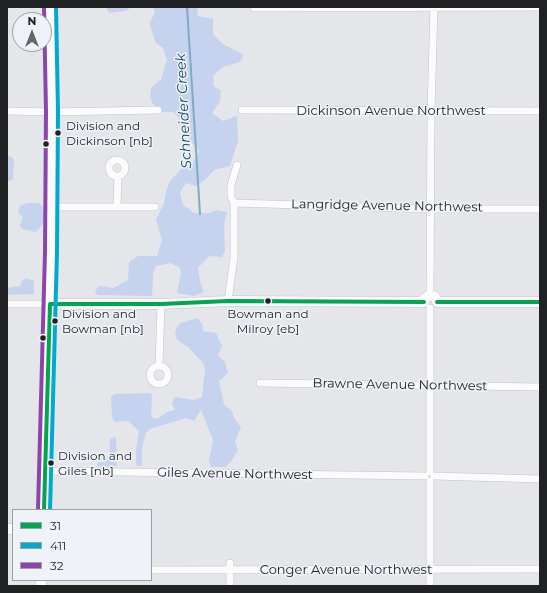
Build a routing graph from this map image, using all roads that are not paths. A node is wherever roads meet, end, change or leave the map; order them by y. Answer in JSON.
{"nodes":[{"id":1,"x":50,"y":7,"type":"edge"},
{"id":2,"x":434,"y":7,"type":"edge"},
{"id":3,"x":540,"y":7,"type":"edge"},
{"id":4,"x":254,"y":8,"type":"edge"},
{"id":5,"x":158,"y":110,"type":"dead end"},
{"id":6,"x":242,"y":110,"type":"dead end"},
{"id":7,"x":7,"y":111,"type":"edge"},
{"id":8,"x":431,"y":111,"type":"junction"},
{"id":9,"x":540,"y":111,"type":"edge"},
{"id":10,"x":52,"y":112,"type":"junction"},
{"id":11,"x":237,"y":164,"type":"dead end"},
{"id":12,"x":118,"y":176,"type":"dead end"},
{"id":13,"x":234,"y":203,"type":"junction"},
{"id":14,"x":50,"y":206,"type":"junction"},
{"id":15,"x":117,"y":207,"type":"junction"},
{"id":16,"x":155,"y":207,"type":"dead end"},
{"id":17,"x":431,"y":209,"type":"junction"},
{"id":18,"x":540,"y":209,"type":"edge"},
{"id":19,"x":228,"y":301,"type":"junction"},
{"id":20,"x":430,"y":302,"type":"junction"},
{"id":21,"x":540,"y":302,"type":"edge"},
{"id":22,"x":7,"y":304,"type":"edge"},
{"id":23,"x":50,"y":304,"type":"junction"},
{"id":24,"x":161,"y":304,"type":"junction"},
{"id":25,"x":159,"y":366,"type":"dead end"},
{"id":26,"x":260,"y":384,"type":"dead end"},
{"id":27,"x":430,"y":385,"type":"junction"},
{"id":28,"x":540,"y":387,"type":"edge"},
{"id":29,"x":45,"y":471,"type":"junction"},
{"id":30,"x":430,"y":476,"type":"junction"},
{"id":31,"x":540,"y":479,"type":"edge"},
{"id":32,"x":44,"y":509,"type":"edge"},
{"id":33,"x":230,"y":567,"type":"junction"},
{"id":34,"x":540,"y":569,"type":"edge"},
{"id":35,"x":152,"y":570,"type":"edge"},
{"id":36,"x":430,"y":570,"type":"junction"},
{"id":37,"x":230,"y":586,"type":"edge"},
{"id":38,"x":430,"y":586,"type":"edge"}],
"edges":[{"from":1,"to":10,"type":"street"},
{"from":2,"to":3,"type":"street"},
{"from":2,"to":4,"type":"street"},
{"from":2,"to":8,"type":"street"},
{"from":5,"to":10,"type":"street"},
{"from":6,"to":8,"type":"street","name":"Dickinson Avenue Northwest"},
{"from":7,"to":10,"type":"street"},
{"from":8,"to":9,"type":"street","name":"Dickinson Avenue Northwest"},
{"from":8,"to":17,"type":"street"},
{"from":10,"to":14,"type":"street"},
{"from":11,"to":13,"type":"street"},
{"from":12,"to":15,"type":"street"},
{"from":13,"to":17,"type":"street","name":"Langridge Avenue Northwest"},
{"from":13,"to":19,"type":"street"},
{"from":14,"to":15,"type":"street"},
{"from":14,"to":23,"type":"street"},
{"from":15,"to":16,"type":"street"},
{"from":17,"to":18,"type":"street","name":"Langridge Avenue Northwest"},
{"from":17,"to":20,"type":"street"},
{"from":19,"to":20,"type":"street"},
{"from":19,"to":24,"type":"street"},
{"from":20,"to":21,"type":"street"},
{"from":20,"to":27,"type":"street"},
{"from":22,"to":23,"type":"street"},
{"from":23,"to":24,"type":"street"},
{"from":23,"to":29,"type":"street"},
{"from":24,"to":25,"type":"street"},
{"from":26,"to":27,"type":"street","name":"Brawne Avenue Northwest"},
{"from":27,"to":28,"type":"street","name":"Brawne Avenue Northwest"},
{"from":27,"to":30,"type":"street"},
{"from":29,"to":30,"type":"street","name":"Giles Avenue Northwest"},
{"from":29,"to":32,"type":"street"},
{"from":30,"to":31,"type":"street","name":"Giles Avenue Northwest"},
{"from":30,"to":36,"type":"street"},
{"from":33,"to":35,"type":"street","name":"Conger Avenue Northwest"},
{"from":33,"to":36,"type":"street","name":"Conger Avenue Northwest"},
{"from":33,"to":37,"type":"street"},
{"from":34,"to":36,"type":"street","name":"Conger Avenue Northwest"},
{"from":36,"to":38,"type":"street"}]}
